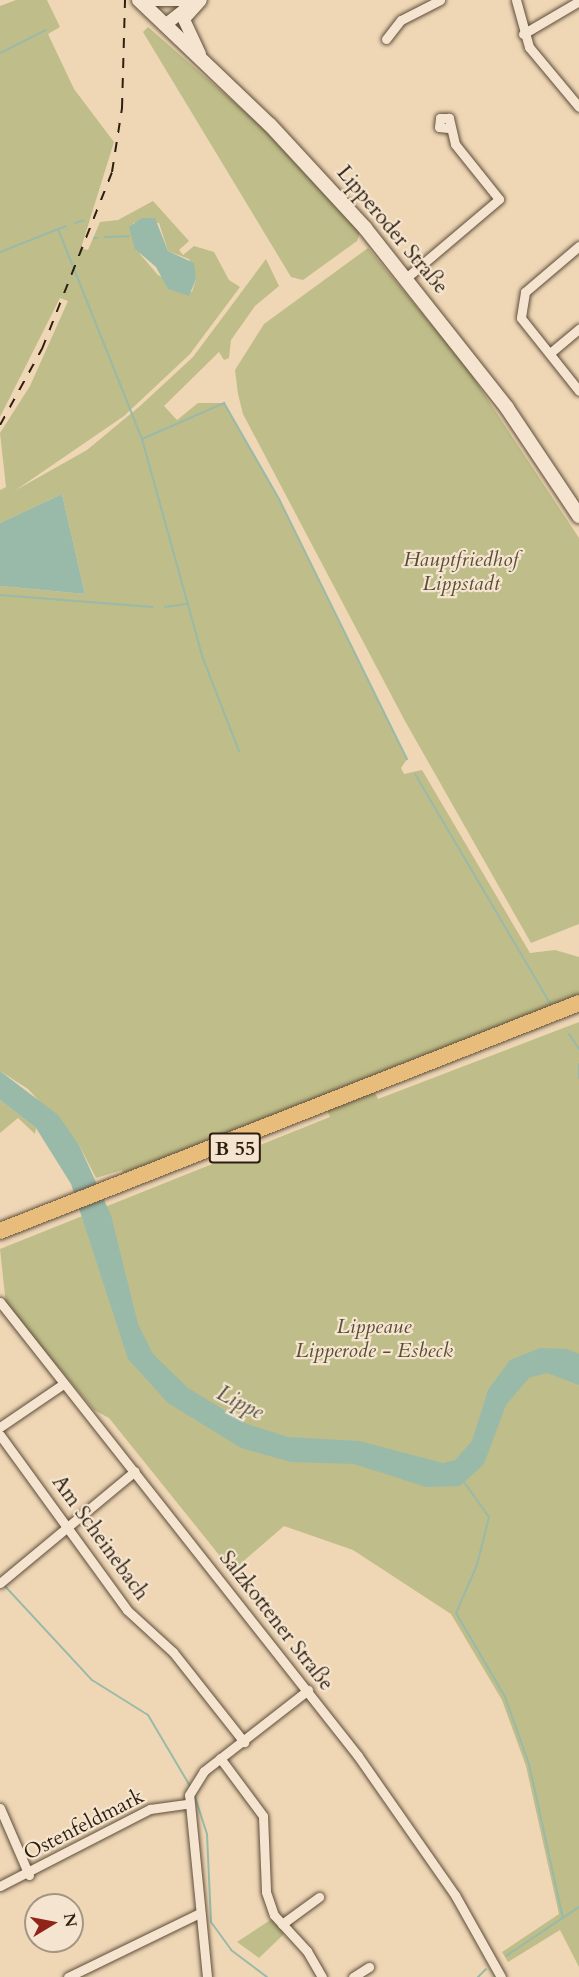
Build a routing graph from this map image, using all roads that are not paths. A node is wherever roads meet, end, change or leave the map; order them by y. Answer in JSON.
{"nodes":[{"id":1,"x":139,"y":0,"type":"edge"},
{"id":2,"x":154,"y":0,"type":"edge"},
{"id":3,"x":181,"y":0,"type":"edge"},
{"id":4,"x":199,"y":0,"type":"edge"},
{"id":5,"x":440,"y":0,"type":"edge"},
{"id":6,"x":516,"y":0,"type":"edge"},
{"id":7,"x":579,"y":1,"type":"edge"},
{"id":8,"x":165,"y":25,"type":"junction"},
{"id":9,"x":523,"y":34,"type":"junction"},
{"id":10,"x":386,"y":39,"type":"dead end"},
{"id":11,"x":205,"y":62,"type":"junction"},
{"id":12,"x":579,"y":107,"type":"edge"},
{"id":13,"x":448,"y":128,"type":"dead end"},
{"id":14,"x":579,"y":246,"type":"edge"},
{"id":15,"x":406,"y":278,"type":"junction"},
{"id":16,"x":579,"y":329,"type":"edge"},
{"id":17,"x":550,"y":353,"type":"junction"},
{"id":18,"x":579,"y":391,"type":"edge"},
{"id":19,"x":579,"y":516,"type":"edge"},
{"id":20,"x":579,"y":1004,"type":"edge"},
{"id":21,"x":579,"y":1014,"type":"edge"},
{"id":22,"x":377,"y":1088,"type":"junction"},
{"id":23,"x":36,"y":1222,"type":"junction"},
{"id":24,"x":0,"y":1231,"type":"edge"},
{"id":25,"x":0,"y":1240,"type":"edge"},
{"id":26,"x":0,"y":1302,"type":"edge"},
{"id":27,"x":63,"y":1384,"type":"junction"},
{"id":28,"x":0,"y":1427,"type":"edge"},
{"id":29,"x":0,"y":1435,"type":"edge"},
{"id":30,"x":135,"y":1471,"type":"junction"},
{"id":31,"x":69,"y":1525,"type":"junction"},
{"id":32,"x":2,"y":1582,"type":"edge"},
{"id":33,"x":308,"y":1690,"type":"junction"},
{"id":34,"x":244,"y":1742,"type":"junction"},
{"id":35,"x":220,"y":1758,"type":"junction"},
{"id":36,"x":187,"y":1804,"type":"junction"},
{"id":37,"x":0,"y":1808,"type":"edge"},
{"id":38,"x":29,"y":1875,"type":"junction"},
{"id":39,"x":0,"y":1886,"type":"edge"},
{"id":40,"x":319,"y":1897,"type":"dead end"},
{"id":41,"x":200,"y":1914,"type":"junction"},
{"id":42,"x":282,"y":1924,"type":"junction"},
{"id":43,"x":369,"y":1967,"type":"dead end"},
{"id":44,"x":68,"y":1977,"type":"edge"},
{"id":45,"x":207,"y":1977,"type":"edge"},
{"id":46,"x":321,"y":1977,"type":"edge"},
{"id":47,"x":353,"y":1977,"type":"edge"},
{"id":48,"x":501,"y":1977,"type":"edge"}],
"edges":[{"from":1,"to":8,"type":"main road","name":"Lipperoder Straße"},
{"from":2,"to":3,"type":"street"},
{"from":4,"to":8,"type":"street"},
{"from":4,"to":11,"type":"street"},
{"from":5,"to":10,"type":"street"},
{"from":6,"to":9,"type":"street"},
{"from":7,"to":9,"type":"street"},
{"from":8,"to":11,"type":"main road","name":"Lipperoder Straße"},
{"from":9,"to":12,"type":"street"},
{"from":11,"to":15,"type":"main road","name":"Lipperoder Straße"},
{"from":13,"to":15,"type":"street"},
{"from":14,"to":17,"type":"street"},
{"from":15,"to":19,"type":"main road","name":"Lipperoder Straße"},
{"from":16,"to":17,"type":"street"},
{"from":17,"to":18,"type":"street"},
{"from":20,"to":22,"type":"highway","number":"B 55"},
{"from":21,"to":22,"type":"highway","number":"B 55"},
{"from":22,"to":23,"type":"highway","number":"B 55"},
{"from":23,"to":24,"type":"highway","number":"B 55"},
{"from":23,"to":25,"type":"highway","number":"B 55"},
{"from":26,"to":27,"type":"street","name":"Salzkottener Straße"},
{"from":27,"to":28,"type":"street"},
{"from":27,"to":30,"type":"street","name":"Salzkottener Straße"},
{"from":29,"to":31,"type":"street","name":"Am Scheinebach"},
{"from":30,"to":31,"type":"street"},
{"from":30,"to":33,"type":"street","name":"Salzkottener Straße"},
{"from":31,"to":32,"type":"street"},
{"from":31,"to":34,"type":"street","name":"Am Scheinebach"},
{"from":33,"to":34,"type":"street"},
{"from":33,"to":48,"type":"street","name":"Salzkottener Straße"},
{"from":34,"to":35,"type":"street"},
{"from":35,"to":36,"type":"street"},
{"from":35,"to":42,"type":"street"},
{"from":36,"to":38,"type":"street","name":"Ostenfeldmark"},
{"from":36,"to":41,"type":"street"},
{"from":37,"to":38,"type":"street"},
{"from":38,"to":39,"type":"street","name":"Ostenfeldmark"},
{"from":40,"to":42,"type":"street"},
{"from":41,"to":44,"type":"street"},
{"from":41,"to":45,"type":"street"},
{"from":42,"to":46,"type":"street"},
{"from":43,"to":47,"type":"street"}]}
